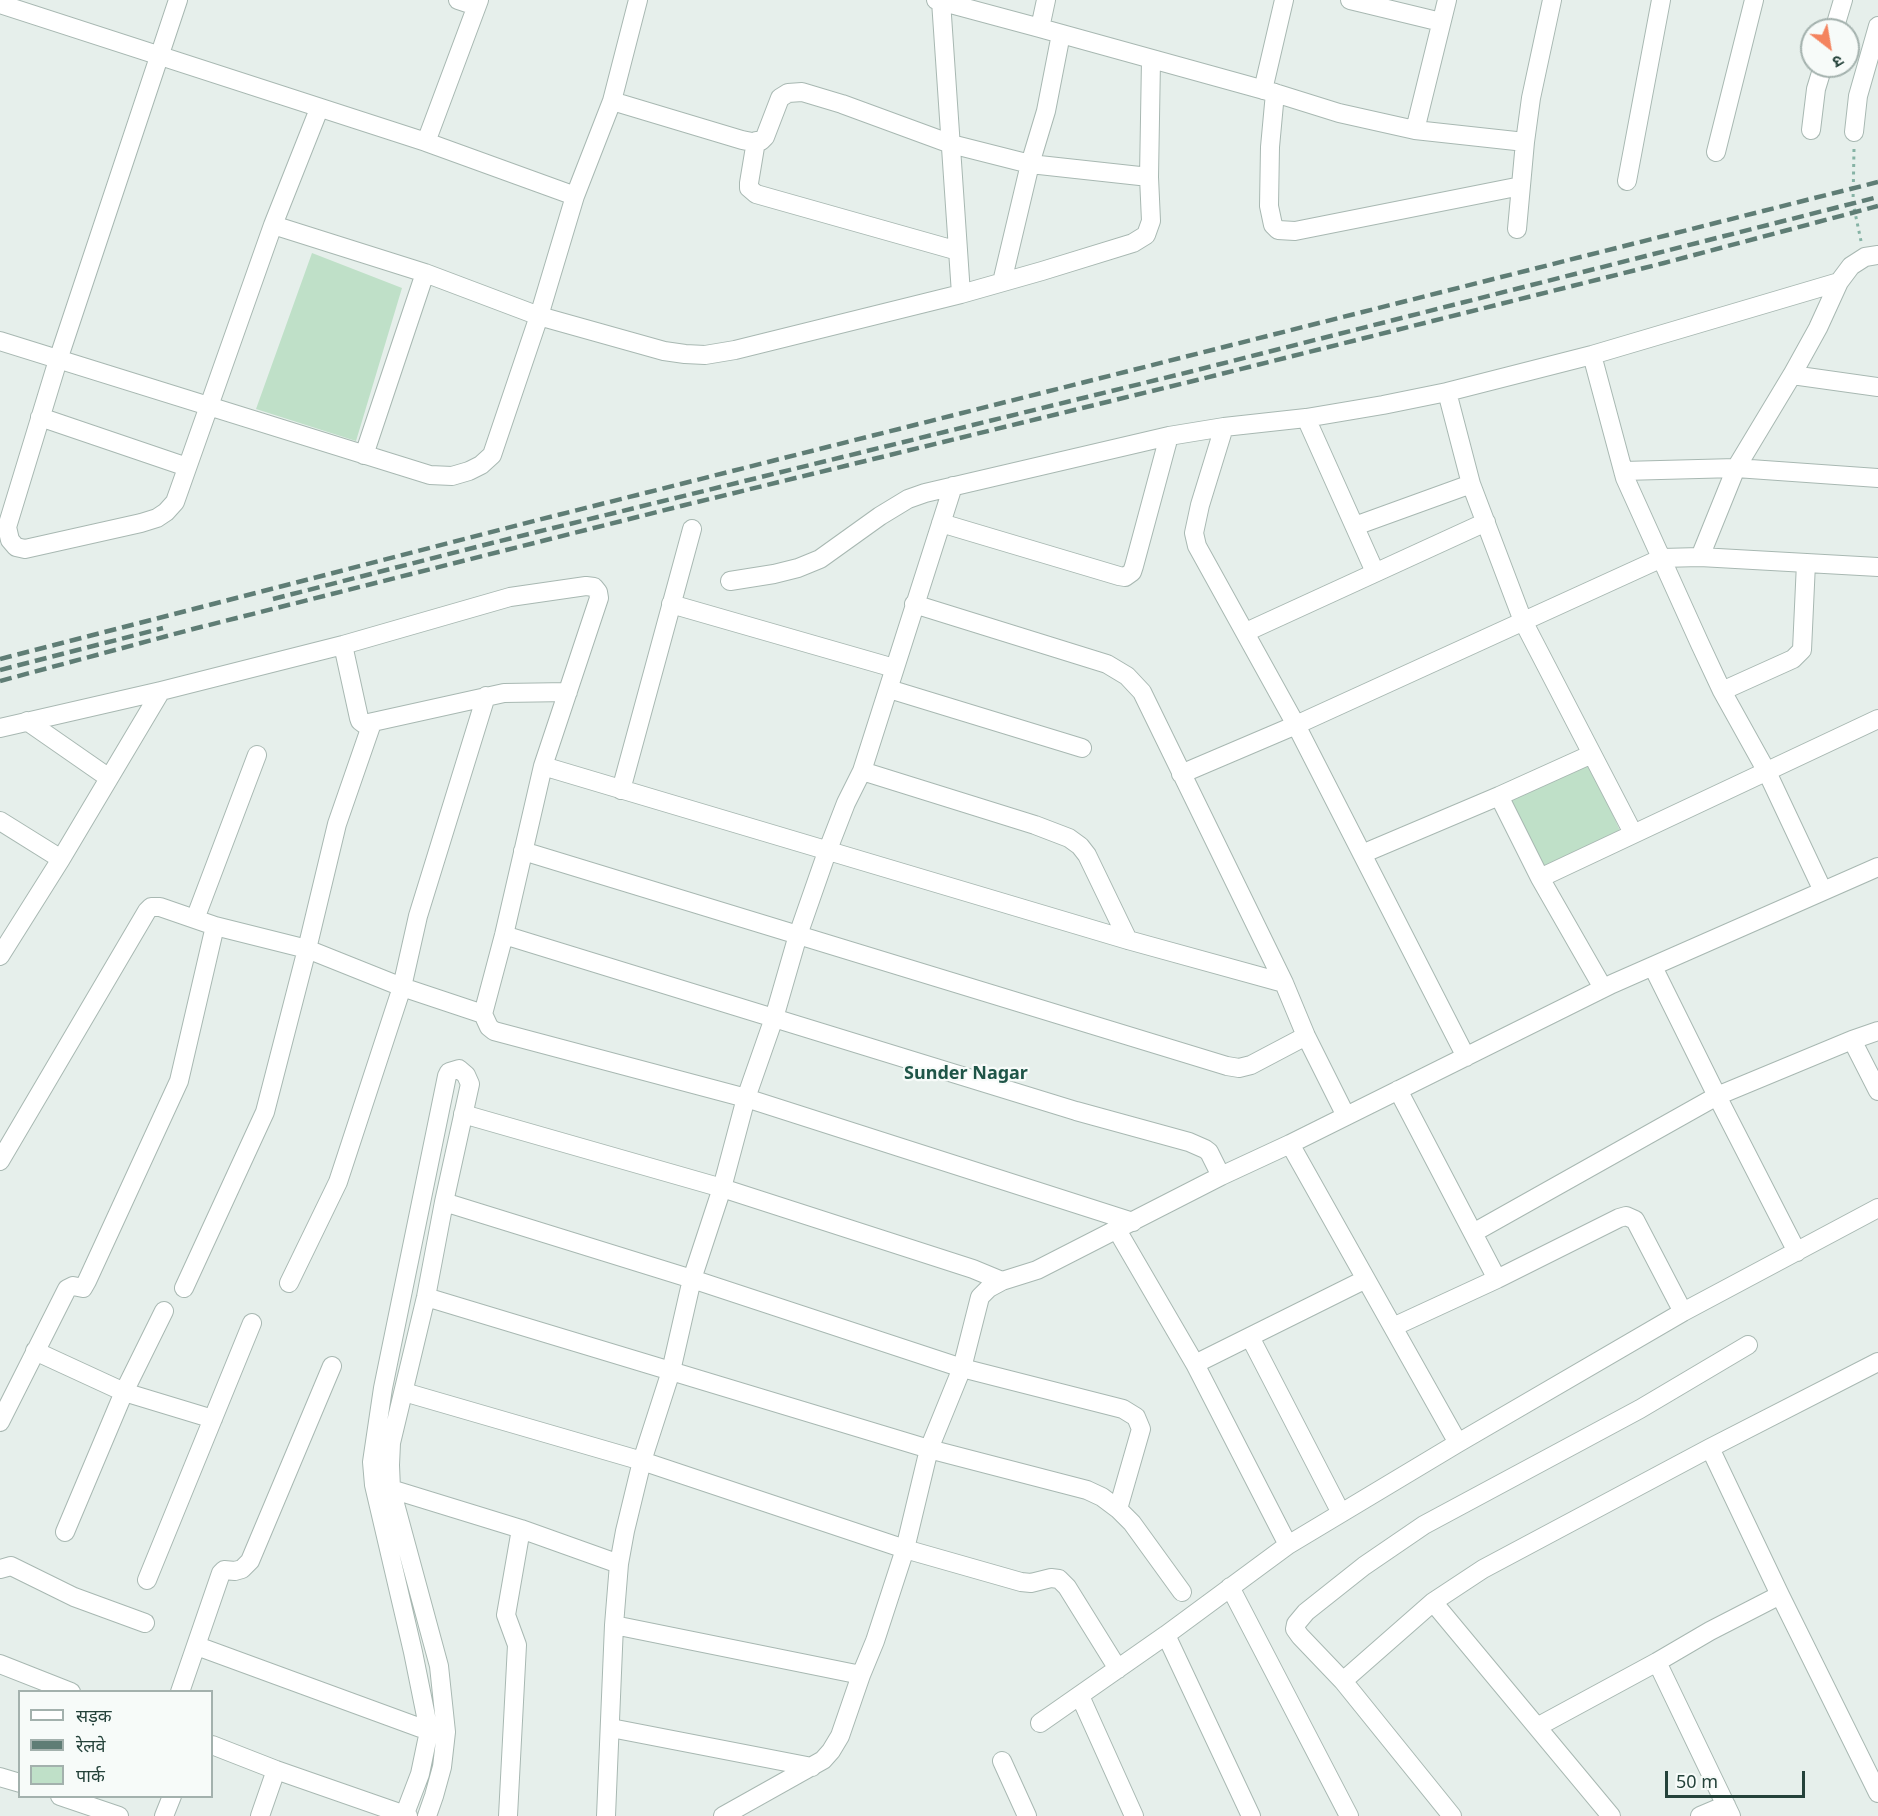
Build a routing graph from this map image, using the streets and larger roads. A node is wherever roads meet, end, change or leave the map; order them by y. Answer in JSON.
{"nodes":[{"id":1,"x":178,"y":0,"type":"edge"},
{"id":2,"x":458,"y":0,"type":"edge"},
{"id":3,"x":638,"y":0,"type":"edge"},
{"id":4,"x":1046,"y":0,"type":"edge"},
{"id":5,"x":1284,"y":0,"type":"edge"},
{"id":6,"x":1350,"y":0,"type":"edge"},
{"id":7,"x":1447,"y":0,"type":"edge"},
{"id":8,"x":1552,"y":0,"type":"edge"},
{"id":9,"x":1660,"y":0,"type":"edge"},
{"id":10,"x":1754,"y":0,"type":"edge"},
{"id":11,"x":1843,"y":0,"type":"edge"},
{"id":12,"x":938,"y":1,"type":"edge"},
{"id":13,"x":477,"y":3,"type":"edge"},
{"id":14,"x":0,"y":4,"type":"edge"},
{"id":15,"x":1838,"y":18,"type":"edge"},
{"id":16,"x":1442,"y":22,"type":"junction"},
{"id":17,"x":1878,"y":26,"type":"edge"},
{"id":18,"x":1040,"y":28,"type":"junction"},
{"id":19,"x":1061,"y":34,"type":"junction"},
{"id":20,"x":159,"y":56,"type":"junction"},
{"id":21,"x":1151,"y":60,"type":"junction"},
{"id":22,"x":1819,"y":78,"type":"edge"},
{"id":23,"x":1269,"y":91,"type":"junction"},
{"id":24,"x":612,"y":101,"type":"junction"},
{"id":25,"x":319,"y":109,"type":"junction"},
{"id":26,"x":1415,"y":130,"type":"junction"},
{"id":27,"x":1811,"y":130,"type":"dead end"},
{"id":28,"x":1854,"y":132,"type":"road end"},
{"id":29,"x":756,"y":141,"type":"junction"},
{"id":30,"x":426,"y":142,"type":"junction"},
{"id":31,"x":1525,"y":142,"type":"junction"},
{"id":32,"x":951,"y":144,"type":"junction"},
{"id":33,"x":1716,"y":152,"type":"dead end"},
{"id":34,"x":1030,"y":164,"type":"junction"},
{"id":35,"x":1149,"y":177,"type":"junction"},
{"id":36,"x":1627,"y":181,"type":"dead end"},
{"id":37,"x":1521,"y":186,"type":"junction"},
{"id":38,"x":575,"y":196,"type":"junction"},
{"id":39,"x":273,"y":225,"type":"junction"},
{"id":40,"x":1517,"y":229,"type":"dead end"},
{"id":41,"x":958,"y":251,"type":"junction"},
{"id":42,"x":1872,"y":256,"type":"edge"},
{"id":43,"x":425,"y":273,"type":"junction"},
{"id":44,"x":1002,"y":282,"type":"junction"},
{"id":45,"x":1839,"y":282,"type":"junction"},
{"id":46,"x":961,"y":294,"type":"junction"},
{"id":47,"x":539,"y":315,"type":"junction"},
{"id":48,"x":0,"y":341,"type":"edge"},
{"id":49,"x":1592,"y":355,"type":"junction"},
{"id":50,"x":58,"y":360,"type":"junction"},
{"id":51,"x":1792,"y":375,"type":"junction"},
{"id":52,"x":1878,"y":387,"type":"edge"},
{"id":53,"x":1447,"y":392,"type":"junction"},
{"id":54,"x":208,"y":406,"type":"junction"},
{"id":55,"x":40,"y":417,"type":"junction"},
{"id":56,"x":1306,"y":418,"type":"junction"},
{"id":57,"x":1224,"y":427,"type":"junction"},
{"id":58,"x":1169,"y":436,"type":"junction"},
{"id":59,"x":364,"y":455,"type":"junction"},
{"id":60,"x":187,"y":467,"type":"junction"},
{"id":61,"x":1736,"y":468,"type":"junction"},
{"id":62,"x":1623,"y":471,"type":"junction"},
{"id":63,"x":1878,"y":478,"type":"edge"},
{"id":64,"x":1472,"y":484,"type":"junction"},
{"id":65,"x":953,"y":486,"type":"junction"},
{"id":66,"x":1486,"y":522,"type":"junction"},
{"id":67,"x":941,"y":523,"type":"junction"},
{"id":68,"x":1355,"y":526,"type":"junction"},
{"id":69,"x":692,"y":529,"type":"dead end"},
{"id":70,"x":1700,"y":557,"type":"junction"},
{"id":71,"x":1662,"y":558,"type":"junction"},
{"id":72,"x":1806,"y":563,"type":"junction"},
{"id":73,"x":1878,"y":567,"type":"edge"},
{"id":74,"x":1375,"y":572,"type":"junction"},
{"id":75,"x":730,"y":581,"type":"dead end"},
{"id":76,"x":671,"y":604,"type":"junction"},
{"id":77,"x":914,"y":604,"type":"junction"},
{"id":78,"x":1523,"y":621,"type":"junction"},
{"id":79,"x":1246,"y":632,"type":"junction"},
{"id":80,"x":343,"y":645,"type":"junction"},
{"id":81,"x":894,"y":668,"type":"junction"},
{"id":82,"x":889,"y":689,"type":"junction"},
{"id":83,"x":161,"y":691,"type":"junction"},
{"id":84,"x":1722,"y":691,"type":"junction"},
{"id":85,"x":568,"y":692,"type":"junction"},
{"id":86,"x":486,"y":696,"type":"junction"},
{"id":87,"x":1878,"y":719,"type":"edge"},
{"id":88,"x":27,"y":722,"type":"junction"},
{"id":89,"x":372,"y":723,"type":"junction"},
{"id":90,"x":1296,"y":725,"type":"junction"},
{"id":91,"x":0,"y":728,"type":"edge"},
{"id":92,"x":1082,"y":748,"type":"dead end"},
{"id":93,"x":1592,"y":754,"type":"junction"},
{"id":94,"x":257,"y":755,"type":"dead end"},
{"id":95,"x":543,"y":766,"type":"junction"},
{"id":96,"x":862,"y":771,"type":"junction"},
{"id":97,"x":1767,"y":772,"type":"junction"},
{"id":98,"x":1181,"y":774,"type":"junction"},
{"id":99,"x":109,"y":778,"type":"junction"},
{"id":100,"x":621,"y":789,"type":"junction"},
{"id":101,"x":1499,"y":796,"type":"junction"},
{"id":102,"x":0,"y":821,"type":"edge"},
{"id":103,"x":1634,"y":833,"type":"junction"},
{"id":104,"x":523,"y":851,"type":"junction"},
{"id":105,"x":827,"y":852,"type":"junction"},
{"id":106,"x":1362,"y":854,"type":"junction"},
{"id":107,"x":61,"y":860,"type":"junction"},
{"id":108,"x":1878,"y":867,"type":"edge"},
{"id":109,"x":1540,"y":878,"type":"junction"},
{"id":110,"x":1823,"y":891,"type":"junction"},
{"id":111,"x":195,"y":919,"type":"junction"},
{"id":112,"x":215,"y":926,"type":"junction"},
{"id":113,"x":504,"y":935,"type":"junction"},
{"id":114,"x":798,"y":936,"type":"junction"},
{"id":115,"x":1128,"y":940,"type":"junction"},
{"id":116,"x":307,"y":949,"type":"junction"},
{"id":117,"x":0,"y":956,"type":"edge"},
{"id":118,"x":1653,"y":967,"type":"junction"},
{"id":119,"x":1284,"y":983,"type":"junction"},
{"id":120,"x":402,"y":987,"type":"junction"},
{"id":121,"x":1603,"y":988,"type":"junction"},
{"id":122,"x":483,"y":1014,"type":"junction"},
{"id":123,"x":774,"y":1018,"type":"junction"},
{"id":124,"x":1878,"y":1031,"type":"edge"},
{"id":125,"x":1306,"y":1036,"type":"junction"},
{"id":126,"x":1852,"y":1040,"type":"junction"},
{"id":127,"x":1466,"y":1057,"type":"junction"},
{"id":128,"x":1398,"y":1090,"type":"junction"},
{"id":129,"x":1878,"y":1091,"type":"edge"},
{"id":130,"x":1717,"y":1096,"type":"junction"},
{"id":131,"x":746,"y":1098,"type":"junction"},
{"id":132,"x":463,"y":1114,"type":"junction"},
{"id":133,"x":1346,"y":1116,"type":"junction"},
{"id":134,"x":1290,"y":1144,"type":"junction"},
{"id":135,"x":0,"y":1161,"type":"edge"},
{"id":136,"x":1221,"y":1176,"type":"junction"},
{"id":137,"x":722,"y":1188,"type":"junction"},
{"id":138,"x":444,"y":1202,"type":"junction"},
{"id":139,"x":1878,"y":1208,"type":"edge"},
{"id":140,"x":1125,"y":1226,"type":"junction"},
{"id":141,"x":1473,"y":1233,"type":"junction"},
{"id":142,"x":1797,"y":1252,"type":"junction"},
{"id":143,"x":1366,"y":1279,"type":"junction"},
{"id":144,"x":1497,"y":1279,"type":"junction"},
{"id":145,"x":692,"y":1280,"type":"junction"},
{"id":146,"x":1002,"y":1281,"type":"junction"},
{"id":147,"x":289,"y":1283,"type":"dead end"},
{"id":148,"x":184,"y":1288,"type":"dead end"},
{"id":149,"x":426,"y":1297,"type":"junction"},
{"id":150,"x":164,"y":1311,"type":"dead end"},
{"id":151,"x":1683,"y":1312,"type":"junction"},
{"id":152,"x":252,"y":1323,"type":"dead end"},
{"id":153,"x":1393,"y":1328,"type":"junction"},
{"id":154,"x":1250,"y":1337,"type":"junction"},
{"id":155,"x":1748,"y":1345,"type":"dead end"},
{"id":156,"x":35,"y":1351,"type":"junction"},
{"id":157,"x":1878,"y":1362,"type":"edge"},
{"id":158,"x":1195,"y":1364,"type":"junction"},
{"id":159,"x":332,"y":1366,"type":"dead end"},
{"id":160,"x":962,"y":1368,"type":"junction"},
{"id":161,"x":670,"y":1371,"type":"junction"},
{"id":162,"x":124,"y":1392,"type":"junction"},
{"id":163,"x":404,"y":1392,"type":"junction"},
{"id":164,"x":213,"y":1419,"type":"junction"},
{"id":165,"x":0,"y":1422,"type":"edge"},
{"id":166,"x":1458,"y":1443,"type":"junction"},
{"id":167,"x":1710,"y":1448,"type":"junction"},
{"id":168,"x":929,"y":1449,"type":"junction"},
{"id":169,"x":642,"y":1461,"type":"junction"},
{"id":170,"x":391,"y":1489,"type":"junction"},
{"id":171,"x":1118,"y":1509,"type":"junction"},
{"id":172,"x":1341,"y":1513,"type":"junction"},
{"id":173,"x":521,"y":1529,"type":"junction"},
{"id":174,"x":65,"y":1532,"type":"dead end"},
{"id":175,"x":1288,"y":1545,"type":"junction"},
{"id":176,"x":905,"y":1549,"type":"junction"},
{"id":177,"x":620,"y":1564,"type":"junction"},
{"id":178,"x":0,"y":1569,"type":"edge"},
{"id":179,"x":147,"y":1580,"type":"dead end"},
{"id":180,"x":1230,"y":1587,"type":"junction"},
{"id":181,"x":1182,"y":1592,"type":"dead end"},
{"id":182,"x":1780,"y":1595,"type":"junction"},
{"id":183,"x":1433,"y":1602,"type":"junction"},
{"id":184,"x":146,"y":1623,"type":"dead end"},
{"id":185,"x":614,"y":1625,"type":"junction"},
{"id":186,"x":1166,"y":1635,"type":"junction"},
{"id":187,"x":196,"y":1646,"type":"junction"},
{"id":188,"x":1657,"y":1662,"type":"junction"},
{"id":189,"x":0,"y":1664,"type":"edge"},
{"id":190,"x":1118,"y":1669,"type":"junction"},
{"id":191,"x":861,"y":1675,"type":"junction"},
{"id":192,"x":1342,"y":1681,"type":"junction"},
{"id":193,"x":66,"y":1690,"type":"edge"},
{"id":194,"x":181,"y":1690,"type":"edge"},
{"id":195,"x":1080,"y":1696,"type":"junction"},
{"id":196,"x":1040,"y":1723,"type":"dead end"},
{"id":197,"x":1537,"y":1727,"type":"junction"},
{"id":198,"x":611,"y":1728,"type":"junction"},
{"id":199,"x":438,"y":1732,"type":"junction"},
{"id":200,"x":213,"y":1744,"type":"edge"},
{"id":201,"x":1002,"y":1761,"type":"dead end"},
{"id":202,"x":812,"y":1767,"type":"junction"},
{"id":203,"x":276,"y":1770,"type":"junction"},
{"id":204,"x":0,"y":1777,"type":"edge"},
{"id":205,"x":18,"y":1782,"type":"edge"},
{"id":206,"x":1878,"y":1793,"type":"edge"},
{"id":207,"x":63,"y":1798,"type":"edge"},
{"id":208,"x":172,"y":1798,"type":"edge"},
{"id":209,"x":1729,"y":1810,"type":"edge"},
{"id":210,"x":119,"y":1816,"type":"edge"},
{"id":211,"x":164,"y":1816,"type":"edge"},
{"id":212,"x":260,"y":1816,"type":"edge"},
{"id":213,"x":406,"y":1816,"type":"edge"},
{"id":214,"x":426,"y":1816,"type":"edge"},
{"id":215,"x":508,"y":1816,"type":"edge"},
{"id":216,"x":606,"y":1816,"type":"edge"},
{"id":217,"x":723,"y":1816,"type":"edge"},
{"id":218,"x":1025,"y":1816,"type":"edge"},
{"id":219,"x":1134,"y":1816,"type":"edge"},
{"id":220,"x":1251,"y":1816,"type":"edge"},
{"id":221,"x":1349,"y":1816,"type":"edge"},
{"id":222,"x":1452,"y":1816,"type":"edge"},
{"id":223,"x":1611,"y":1816,"type":"edge"},
{"id":224,"x":1700,"y":1816,"type":"edge"}],
"edges":[{"from":1,"to":20,"type":"street"},
{"from":2,"to":13,"type":"street"},
{"from":3,"to":24,"type":"street"},
{"from":4,"to":18,"type":"street"},
{"from":5,"to":23,"type":"street"},
{"from":6,"to":16,"type":"street"},
{"from":7,"to":16,"type":"street"},
{"from":8,"to":31,"type":"street"},
{"from":9,"to":36,"type":"street"},
{"from":10,"to":33,"type":"street"},
{"from":11,"to":15,"type":"street"},
{"from":12,"to":18,"type":"street"},
{"from":12,"to":32,"type":"street"},
{"from":13,"to":30,"type":"street"},
{"from":14,"to":20,"type":"street"},
{"from":16,"to":26,"type":"street"},
{"from":17,"to":28,"type":"street"},
{"from":18,"to":19,"type":"street"},
{"from":19,"to":21,"type":"street"},
{"from":19,"to":34,"type":"street"},
{"from":20,"to":25,"type":"street"},
{"from":20,"to":50,"type":"street"},
{"from":21,"to":23,"type":"street"},
{"from":21,"to":35,"type":"street"},
{"from":22,"to":27,"type":"street"},
{"from":23,"to":26,"type":"street"},
{"from":23,"to":37,"type":"street"},
{"from":24,"to":29,"type":"street"},
{"from":24,"to":38,"type":"street"},
{"from":25,"to":30,"type":"street"},
{"from":25,"to":39,"type":"street"},
{"from":26,"to":31,"type":"street"},
{"from":29,"to":32,"type":"street"},
{"from":29,"to":41,"type":"street"},
{"from":30,"to":38,"type":"street"},
{"from":31,"to":37,"type":"street"},
{"from":32,"to":34,"type":"street"},
{"from":32,"to":41,"type":"street"},
{"from":34,"to":35,"type":"street"},
{"from":34,"to":44,"type":"street"},
{"from":35,"to":44,"type":"street"},
{"from":37,"to":40,"type":"street"},
{"from":38,"to":47,"type":"street"},
{"from":39,"to":43,"type":"street"},
{"from":39,"to":54,"type":"street"},
{"from":41,"to":46,"type":"street"},
{"from":42,"to":45,"type":"street"},
{"from":43,"to":47,"type":"street"},
{"from":43,"to":59,"type":"street"},
{"from":44,"to":46,"type":"street"},
{"from":45,"to":49,"type":"street"},
{"from":45,"to":51,"type":"street"},
{"from":46,"to":47,"type":"street"},
{"from":47,"to":59,"type":"street"},
{"from":48,"to":50,"type":"street"},
{"from":49,"to":53,"type":"street"},
{"from":49,"to":62,"type":"street"},
{"from":50,"to":54,"type":"street"},
{"from":50,"to":55,"type":"street"},
{"from":51,"to":52,"type":"street"},
{"from":51,"to":61,"type":"street"},
{"from":53,"to":56,"type":"street"},
{"from":53,"to":64,"type":"street"},
{"from":54,"to":59,"type":"street"},
{"from":54,"to":60,"type":"street"},
{"from":55,"to":60,"type":"street"},
{"from":55,"to":60,"type":"street"},
{"from":56,"to":57,"type":"street"},
{"from":56,"to":68,"type":"street"},
{"from":57,"to":58,"type":"street"},
{"from":57,"to":79,"type":"street"},
{"from":58,"to":65,"type":"street"},
{"from":58,"to":67,"type":"street"},
{"from":61,"to":62,"type":"street"},
{"from":61,"to":63,"type":"street"},
{"from":61,"to":70,"type":"street"},
{"from":62,"to":71,"type":"street"},
{"from":64,"to":66,"type":"street"},
{"from":64,"to":68,"type":"street"},
{"from":65,"to":67,"type":"street"},
{"from":65,"to":75,"type":"street"},
{"from":66,"to":74,"type":"street"},
{"from":66,"to":78,"type":"street"},
{"from":67,"to":77,"type":"street"},
{"from":68,"to":74,"type":"street"},
{"from":69,"to":76,"type":"street"},
{"from":70,"to":71,"type":"street"},
{"from":70,"to":72,"type":"street"},
{"from":71,"to":78,"type":"street"},
{"from":71,"to":84,"type":"street"},
{"from":72,"to":73,"type":"street"},
{"from":72,"to":84,"type":"street"},
{"from":74,"to":79,"type":"street"},
{"from":76,"to":81,"type":"street"},
{"from":76,"to":100,"type":"street"},
{"from":77,"to":81,"type":"street"},
{"from":77,"to":98,"type":"street"},
{"from":78,"to":90,"type":"street"},
{"from":78,"to":93,"type":"street"},
{"from":79,"to":90,"type":"street"},
{"from":80,"to":83,"type":"street"},
{"from":80,"to":85,"type":"street"},
{"from":80,"to":89,"type":"street"},
{"from":81,"to":82,"type":"street"},
{"from":82,"to":92,"type":"street"},
{"from":82,"to":96,"type":"street"},
{"from":83,"to":88,"type":"street"},
{"from":83,"to":99,"type":"street"},
{"from":84,"to":97,"type":"street"},
{"from":85,"to":86,"type":"street"},
{"from":85,"to":95,"type":"street"},
{"from":86,"to":89,"type":"street"},
{"from":86,"to":120,"type":"street"},
{"from":87,"to":97,"type":"street"},
{"from":88,"to":91,"type":"street"},
{"from":88,"to":99,"type":"street"},
{"from":89,"to":116,"type":"street"},
{"from":90,"to":98,"type":"street"},
{"from":90,"to":106,"type":"street"},
{"from":93,"to":101,"type":"street"},
{"from":93,"to":103,"type":"street"},
{"from":94,"to":111,"type":"street"},
{"from":95,"to":100,"type":"street"},
{"from":95,"to":104,"type":"street"},
{"from":96,"to":105,"type":"street"},
{"from":96,"to":115,"type":"street"},
{"from":97,"to":103,"type":"street"},
{"from":97,"to":110,"type":"street"},
{"from":98,"to":119,"type":"street"},
{"from":99,"to":107,"type":"street"},
{"from":100,"to":105,"type":"street"},
{"from":101,"to":106,"type":"street"},
{"from":101,"to":109,"type":"street"},
{"from":102,"to":107,"type":"street"},
{"from":103,"to":109,"type":"street"},
{"from":104,"to":113,"type":"street"},
{"from":104,"to":114,"type":"street"},
{"from":105,"to":114,"type":"street"},
{"from":105,"to":115,"type":"street"},
{"from":106,"to":127,"type":"street"},
{"from":107,"to":117,"type":"street"},
{"from":108,"to":110,"type":"street"},
{"from":109,"to":121,"type":"street"},
{"from":110,"to":118,"type":"street"},
{"from":111,"to":112,"type":"street"},
{"from":111,"to":135,"type":"street"},
{"from":112,"to":116,"type":"street"},
{"from":112,"to":156,"type":"street"},
{"from":113,"to":122,"type":"street"},
{"from":113,"to":123,"type":"street"},
{"from":114,"to":123,"type":"street"},
{"from":114,"to":125,"type":"street"},
{"from":115,"to":119,"type":"street"},
{"from":116,"to":120,"type":"street"},
{"from":116,"to":148,"type":"street"},
{"from":118,"to":121,"type":"street"},
{"from":118,"to":130,"type":"street"},
{"from":119,"to":125,"type":"street"},
{"from":120,"to":122,"type":"street"},
{"from":120,"to":147,"type":"street"},
{"from":121,"to":127,"type":"street"},
{"from":122,"to":131,"type":"street"},
{"from":123,"to":131,"type":"street"},
{"from":123,"to":136,"type":"street"},
{"from":124,"to":126,"type":"street"},
{"from":125,"to":133,"type":"street"},
{"from":126,"to":129,"type":"street"},
{"from":126,"to":130,"type":"street"},
{"from":127,"to":128,"type":"street"},
{"from":128,"to":133,"type":"street"},
{"from":128,"to":141,"type":"street"},
{"from":130,"to":141,"type":"street"},
{"from":130,"to":142,"type":"street"},
{"from":131,"to":137,"type":"street"},
{"from":131,"to":140,"type":"street"},
{"from":132,"to":137,"type":"street"},
{"from":132,"to":138,"type":"street"},
{"from":132,"to":199,"type":"street"},
{"from":133,"to":134,"type":"street"},
{"from":134,"to":136,"type":"street"},
{"from":134,"to":143,"type":"street"},
{"from":136,"to":140,"type":"street"},
{"from":137,"to":145,"type":"street"},
{"from":137,"to":146,"type":"street"},
{"from":138,"to":145,"type":"street"},
{"from":138,"to":149,"type":"street"},
{"from":139,"to":142,"type":"street"},
{"from":140,"to":146,"type":"street"},
{"from":140,"to":158,"type":"street"},
{"from":141,"to":144,"type":"street"},
{"from":142,"to":151,"type":"street"},
{"from":143,"to":153,"type":"street"},
{"from":143,"to":154,"type":"street"},
{"from":144,"to":151,"type":"street"},
{"from":144,"to":153,"type":"street"},
{"from":145,"to":160,"type":"street"},
{"from":145,"to":161,"type":"street"},
{"from":146,"to":160,"type":"street"},
{"from":149,"to":161,"type":"street"},
{"from":149,"to":163,"type":"street"},
{"from":150,"to":162,"type":"street"},
{"from":151,"to":166,"type":"street"},
{"from":152,"to":164,"type":"street"},
{"from":153,"to":166,"type":"street"},
{"from":154,"to":158,"type":"street"},
{"from":154,"to":172,"type":"street"},
{"from":155,"to":192,"type":"street"},
{"from":156,"to":162,"type":"street"},
{"from":156,"to":165,"type":"street"},
{"from":157,"to":167,"type":"street"},
{"from":158,"to":175,"type":"street"},
{"from":159,"to":187,"type":"street"},
{"from":160,"to":168,"type":"street"},
{"from":160,"to":171,"type":"street"},
{"from":161,"to":168,"type":"street"},
{"from":161,"to":169,"type":"street"},
{"from":162,"to":164,"type":"street"},
{"from":162,"to":174,"type":"street"},
{"from":163,"to":169,"type":"street"},
{"from":163,"to":170,"type":"street"},
{"from":164,"to":179,"type":"street"},
{"from":166,"to":172,"type":"street"},
{"from":167,"to":182,"type":"street"},
{"from":167,"to":183,"type":"street"},
{"from":168,"to":171,"type":"street"},
{"from":168,"to":176,"type":"street"},
{"from":169,"to":176,"type":"street"},
{"from":169,"to":177,"type":"street"},
{"from":170,"to":173,"type":"street"},
{"from":170,"to":199,"type":"street"},
{"from":171,"to":181,"type":"street"},
{"from":172,"to":175,"type":"street"},
{"from":173,"to":177,"type":"street"},
{"from":173,"to":215,"type":"street"},
{"from":175,"to":180,"type":"street"},
{"from":176,"to":190,"type":"street"},
{"from":176,"to":191,"type":"street"},
{"from":177,"to":185,"type":"street"},
{"from":178,"to":184,"type":"street"},
{"from":180,"to":186,"type":"street"},
{"from":180,"to":221,"type":"street"},
{"from":182,"to":188,"type":"street"},
{"from":182,"to":206,"type":"street"},
{"from":183,"to":192,"type":"street"},
{"from":183,"to":197,"type":"street"},
{"from":185,"to":191,"type":"street"},
{"from":185,"to":198,"type":"street"},
{"from":186,"to":190,"type":"street"},
{"from":186,"to":220,"type":"street"},
{"from":187,"to":194,"type":"street"},
{"from":187,"to":199,"type":"street"},
{"from":188,"to":197,"type":"street"},
{"from":188,"to":209,"type":"street"},
{"from":189,"to":193,"type":"street"},
{"from":190,"to":195,"type":"street"},
{"from":191,"to":202,"type":"street"},
{"from":192,"to":222,"type":"street"},
{"from":195,"to":196,"type":"street"},
{"from":195,"to":219,"type":"street"},
{"from":197,"to":223,"type":"street"},
{"from":198,"to":202,"type":"street"},
{"from":198,"to":216,"type":"street"},
{"from":199,"to":213,"type":"street"},
{"from":199,"to":214,"type":"street"},
{"from":200,"to":203,"type":"street"},
{"from":201,"to":218,"type":"street"},
{"from":202,"to":217,"type":"street"},
{"from":203,"to":212,"type":"street"},
{"from":203,"to":213,"type":"street"},
{"from":204,"to":205,"type":"street"},
{"from":207,"to":210,"type":"street"},
{"from":208,"to":211,"type":"street"},
{"from":209,"to":224,"type":"street"}]}
